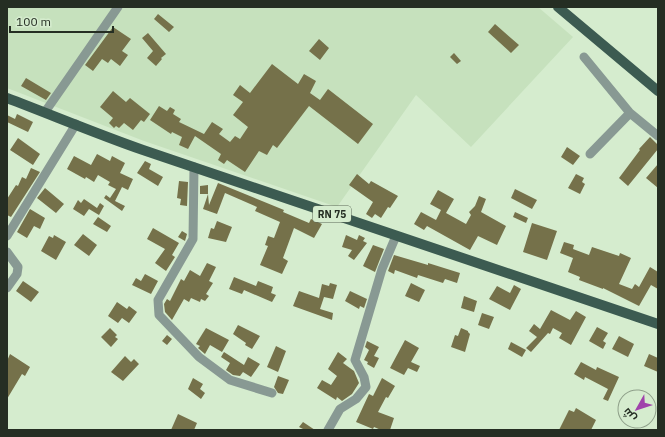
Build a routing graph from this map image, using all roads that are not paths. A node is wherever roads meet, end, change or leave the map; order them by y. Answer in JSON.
{"nodes":[{"id":1,"x":118,"y":7,"type":"edge"},
{"id":2,"x":558,"y":7,"type":"edge"},
{"id":3,"x":584,"y":57,"type":"dead end"},
{"id":4,"x":658,"y":91,"type":"edge"},
{"id":5,"x":7,"y":98,"type":"edge"},
{"id":6,"x":45,"y":112,"type":"junction"},
{"id":7,"x":630,"y":113,"type":"junction"},
{"id":8,"x":76,"y":124,"type":"junction"},
{"id":9,"x":658,"y":136,"type":"edge"},
{"id":10,"x":590,"y":154,"type":"dead end"},
{"id":11,"x":194,"y":167,"type":"junction"},
{"id":12,"x":7,"y":236,"type":"edge"},
{"id":13,"x":396,"y":236,"type":"junction"},
{"id":14,"x":7,"y":252,"type":"edge"},
{"id":15,"x":7,"y":288,"type":"edge"},
{"id":16,"x":658,"y":324,"type":"edge"},
{"id":17,"x":272,"y":392,"type":"dead end"},
{"id":18,"x":328,"y":430,"type":"edge"}],
"edges":[{"from":1,"to":6,"type":"street"},
{"from":2,"to":4,"type":"main road"},
{"from":3,"to":7,"type":"street"},
{"from":5,"to":6,"type":"main road","number":"RN 75"},
{"from":6,"to":8,"type":"main road","number":"RN 75"},
{"from":7,"to":9,"type":"street"},
{"from":7,"to":10,"type":"street"},
{"from":8,"to":11,"type":"main road","number":"RN 75"},
{"from":8,"to":12,"type":"street"},
{"from":11,"to":13,"type":"main road","number":"RN 75"},
{"from":11,"to":17,"type":"street"},
{"from":13,"to":16,"type":"main road","number":"RN 75"},
{"from":13,"to":18,"type":"street"},
{"from":14,"to":15,"type":"street"}]}
